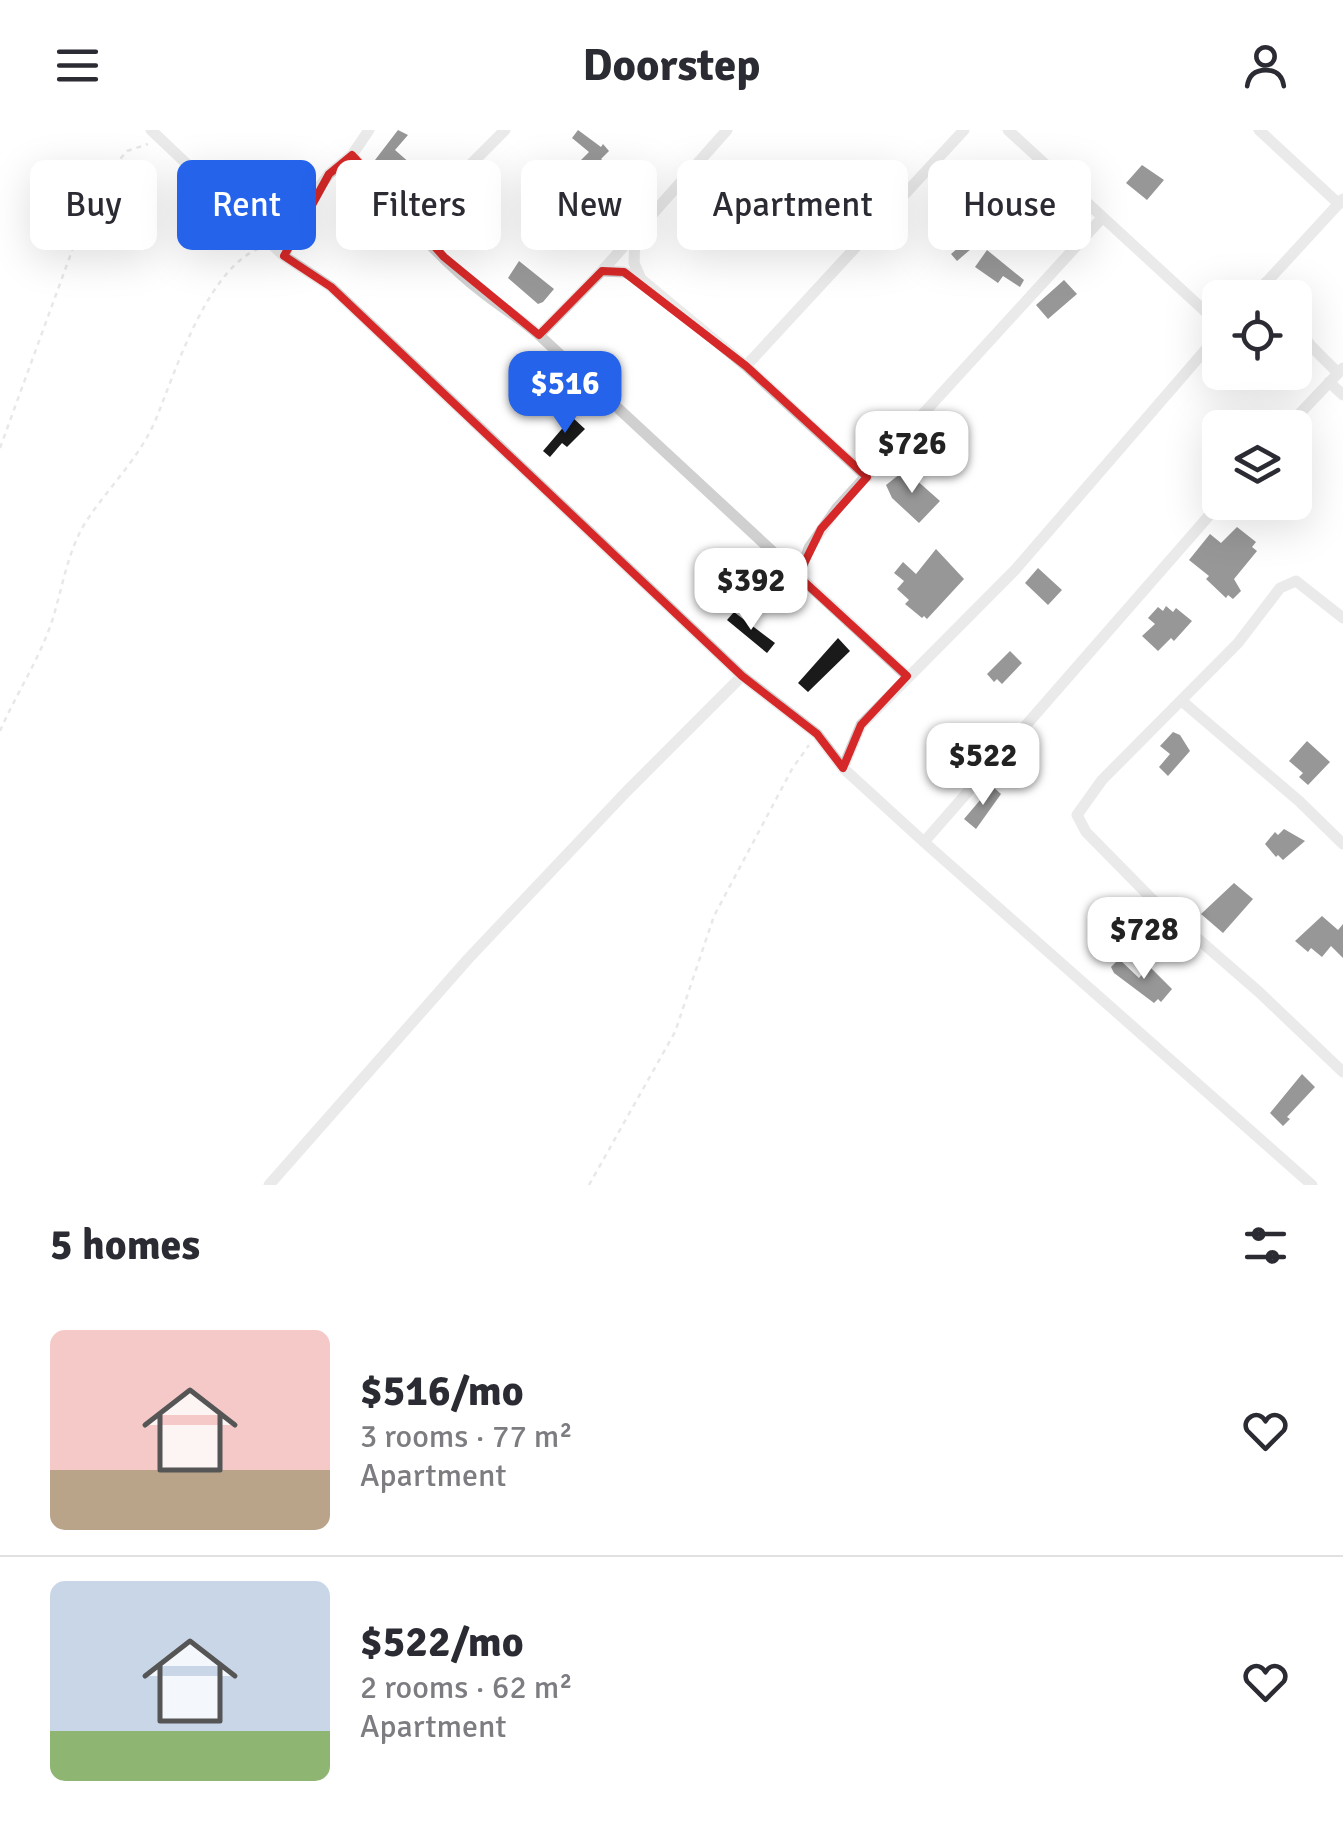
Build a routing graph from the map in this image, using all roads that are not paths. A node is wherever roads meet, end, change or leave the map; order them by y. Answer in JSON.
{"nodes":[{"id":1,"x":369,"y":130,"type":"edge"},
{"id":2,"x":505,"y":130,"type":"edge"},
{"id":3,"x":727,"y":130,"type":"edge"},
{"id":4,"x":964,"y":130,"type":"edge"},
{"id":5,"x":1008,"y":130,"type":"edge"},
{"id":6,"x":1260,"y":130,"type":"edge"},
{"id":7,"x":154,"y":133,"type":"edge"},
{"id":8,"x":352,"y":155,"type":"junction"},
{"id":9,"x":356,"y":160,"type":"edge"},
{"id":10,"x":475,"y":160,"type":"edge"},
{"id":11,"x":1341,"y":201,"type":"edge"},
{"id":12,"x":657,"y":209,"type":"edge"},
{"id":13,"x":1102,"y":218,"type":"junction"},
{"id":14,"x":441,"y":250,"type":"edge"},
{"id":15,"x":621,"y":250,"type":"edge"},
{"id":16,"x":634,"y":250,"type":"edge"},
{"id":17,"x":284,"y":256,"type":"junction"},
{"id":18,"x":602,"y":271,"type":"junction"},
{"id":19,"x":641,"y":279,"type":"junction"},
{"id":20,"x":1268,"y":280,"type":"edge"},
{"id":21,"x":1202,"y":312,"type":"edge"},
{"id":22,"x":540,"y":335,"type":"junction"},
{"id":23,"x":1312,"y":347,"type":"edge"},
{"id":24,"x":1202,"y":350,"type":"edge"},
{"id":25,"x":746,"y":366,"type":"junction"},
{"id":26,"x":1337,"y":374,"type":"edge"},
{"id":27,"x":1343,"y":395,"type":"edge"},
{"id":28,"x":1303,"y":410,"type":"edge"},
{"id":29,"x":866,"y":477,"type":"junction"},
{"id":30,"x":1204,"y":520,"type":"edge"},
{"id":31,"x":799,"y":576,"type":"junction"},
{"id":32,"x":1343,"y":618,"type":"edge"},
{"id":33,"x":742,"y":676,"type":"junction"},
{"id":34,"x":907,"y":676,"type":"junction"},
{"id":35,"x":1183,"y":702,"type":"junction"},
{"id":36,"x":843,"y":768,"type":"junction"},
{"id":37,"x":924,"y":842,"type":"junction"},
{"id":38,"x":1343,"y":844,"type":"edge"},
{"id":39,"x":1343,"y":1072,"type":"edge"},
{"id":40,"x":269,"y":1185,"type":"edge"},
{"id":41,"x":1312,"y":1185,"type":"edge"}],
"edges":[{"from":1,"to":8,"type":"street"},
{"from":2,"to":10,"type":"street"},
{"from":3,"to":12,"type":"street"},
{"from":4,"to":25,"type":"street"},
{"from":5,"to":13,"type":"street"},
{"from":6,"to":11,"type":"street"},
{"from":7,"to":17,"type":"street"},
{"from":8,"to":9,"type":"street"},
{"from":8,"to":17,"type":"street"},
{"from":11,"to":20,"type":"street"},
{"from":13,"to":21,"type":"street"},
{"from":13,"to":29,"type":"street"},
{"from":14,"to":22,"type":"street"},
{"from":15,"to":18,"type":"street"},
{"from":16,"to":19,"type":"street"},
{"from":17,"to":33,"type":"street"},
{"from":18,"to":19,"type":"street"},
{"from":18,"to":22,"type":"street"},
{"from":19,"to":25,"type":"street"},
{"from":22,"to":31,"type":"street"},
{"from":23,"to":26,"type":"street"},
{"from":24,"to":34,"type":"street"},
{"from":25,"to":29,"type":"street"},
{"from":26,"to":27,"type":"street"},
{"from":26,"to":28,"type":"street"},
{"from":29,"to":31,"type":"street"},
{"from":30,"to":37,"type":"street"},
{"from":31,"to":34,"type":"street"},
{"from":32,"to":35,"type":"street"},
{"from":33,"to":36,"type":"street"},
{"from":33,"to":40,"type":"street"},
{"from":34,"to":36,"type":"street"},
{"from":35,"to":38,"type":"street"},
{"from":35,"to":39,"type":"street"},
{"from":36,"to":37,"type":"street"},
{"from":37,"to":41,"type":"street"}]}
